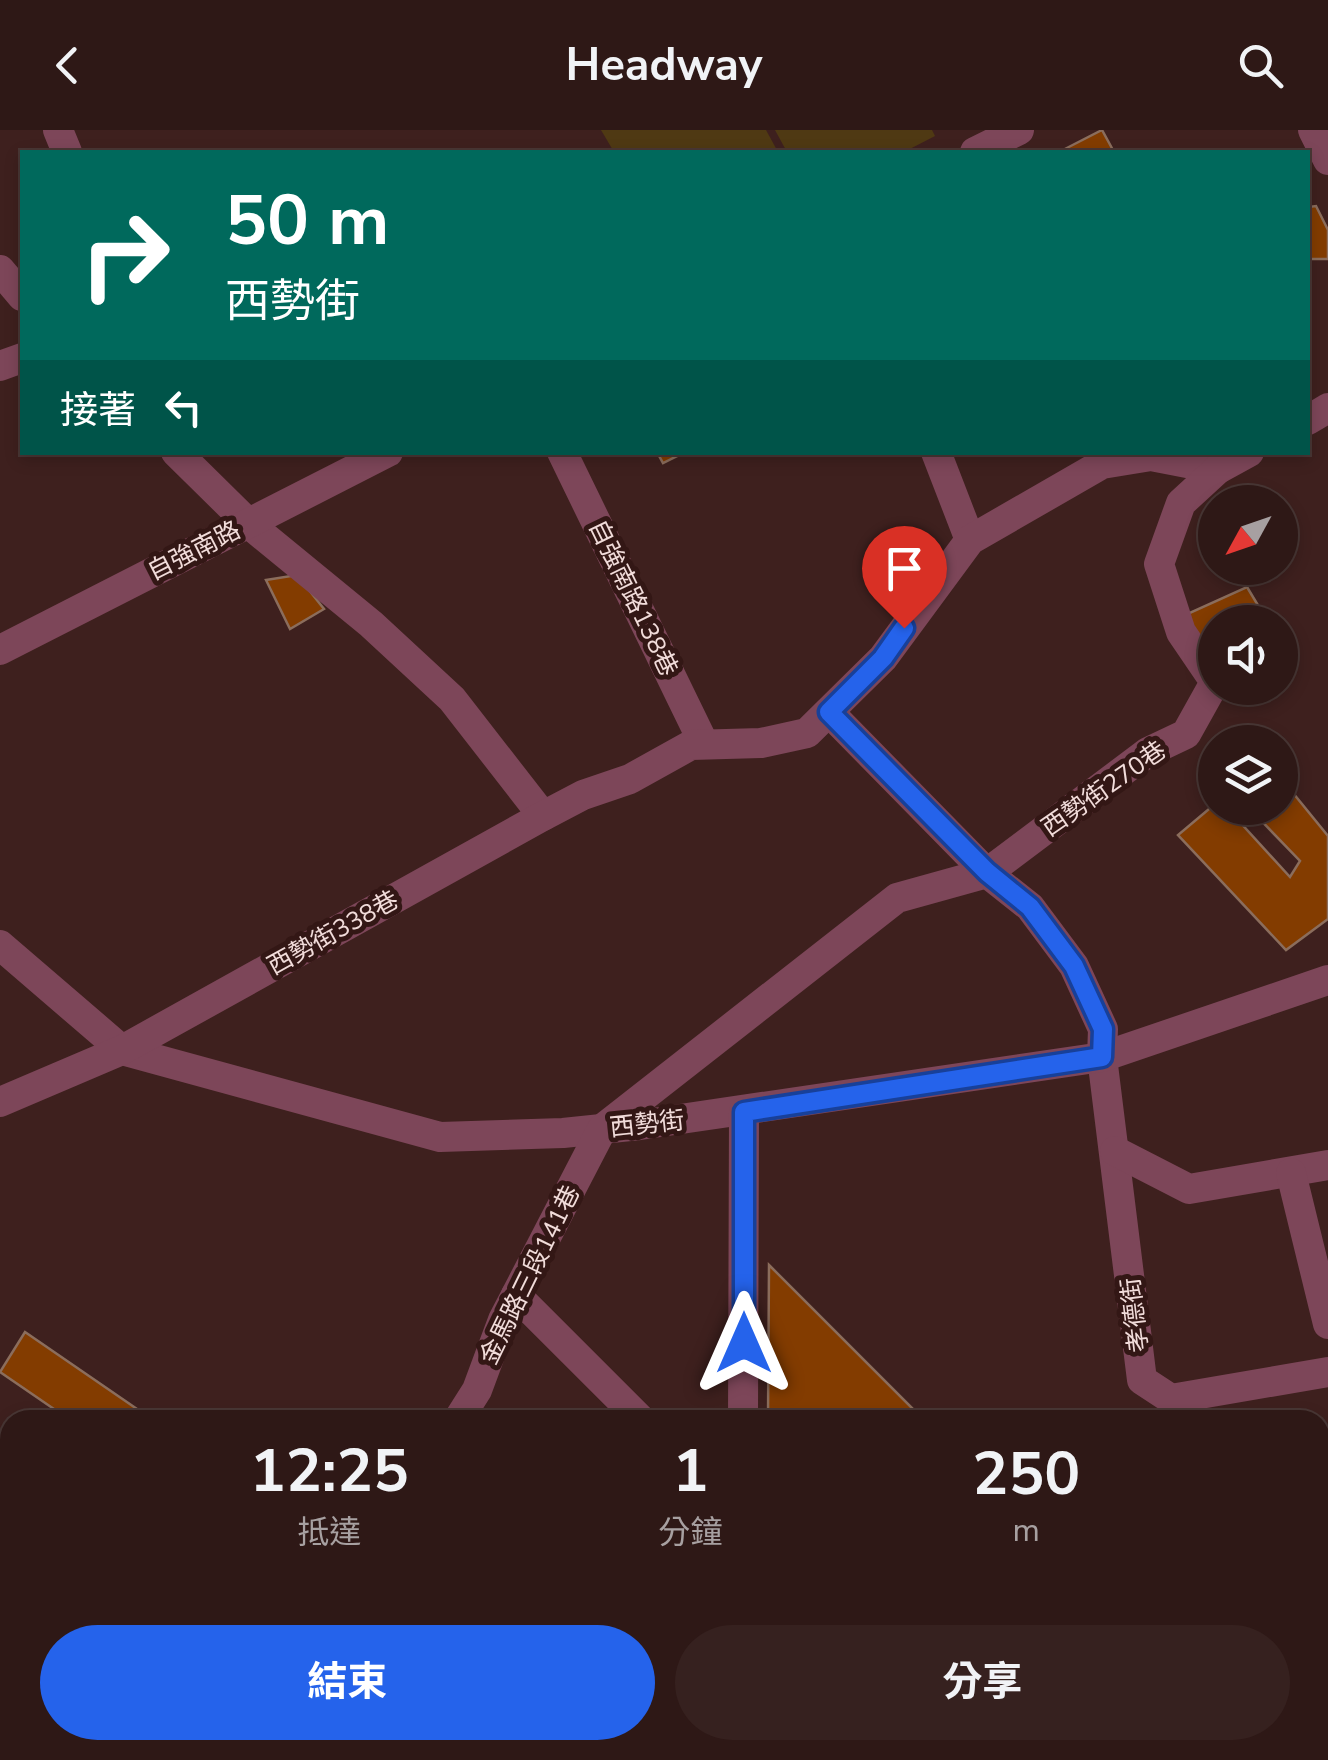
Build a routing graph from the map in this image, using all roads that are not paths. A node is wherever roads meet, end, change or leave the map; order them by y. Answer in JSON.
{"nodes":[{"id":1,"x":1019,"y":130,"type":"edge"},
{"id":2,"x":1313,"y":130,"type":"edge"},
{"id":3,"x":979,"y":150,"type":"edge"},
{"id":4,"x":1328,"y":160,"type":"edge"},
{"id":5,"x":0,"y":270,"type":"edge"},
{"id":6,"x":20,"y":294,"type":"edge"},
{"id":7,"x":179,"y":455,"type":"edge"},
{"id":8,"x":382,"y":455,"type":"edge"},
{"id":9,"x":563,"y":455,"type":"edge"},
{"id":10,"x":944,"y":456,"type":"edge"},
{"id":11,"x":1214,"y":461,"type":"edge"},
{"id":12,"x":249,"y":524,"type":"junction"},
{"id":13,"x":970,"y":540,"type":"junction"},
{"id":14,"x":0,"y":650,"type":"edge"},
{"id":15,"x":829,"y":712,"type":"junction"},
{"id":16,"x":704,"y":744,"type":"junction"},
{"id":17,"x":543,"y":816,"type":"junction"},
{"id":18,"x":987,"y":872,"type":"junction"},
{"id":19,"x":0,"y":945,"type":"edge"},
{"id":20,"x":1328,"y":980,"type":"edge"},
{"id":21,"x":122,"y":1050,"type":"junction"},
{"id":22,"x":1102,"y":1057,"type":"junction"},
{"id":23,"x":0,"y":1102,"type":"edge"},
{"id":24,"x":744,"y":1112,"type":"junction"},
{"id":25,"x":602,"y":1129,"type":"junction"},
{"id":26,"x":1115,"y":1151,"type":"junction"},
{"id":27,"x":1328,"y":1165,"type":"edge"},
{"id":28,"x":1291,"y":1173,"type":"junction"},
{"id":29,"x":516,"y":1295,"type":"junction"},
{"id":30,"x":1328,"y":1324,"type":"edge"},
{"id":31,"x":1328,"y":1372,"type":"edge"},
{"id":32,"x":464,"y":1410,"type":"edge"},
{"id":33,"x":631,"y":1410,"type":"edge"},
{"id":34,"x":744,"y":1410,"type":"edge"}],
"edges":[{"from":1,"to":3,"type":"street"},
{"from":2,"to":4,"type":"street"},
{"from":5,"to":6,"type":"street"},
{"from":7,"to":12,"type":"street"},
{"from":8,"to":12,"type":"street","name":"自強南路"},
{"from":9,"to":16,"type":"street","name":"自強南路138巷"},
{"from":10,"to":13,"type":"street"},
{"from":11,"to":13,"type":"street"},
{"from":11,"to":18,"type":"street","name":"西勢街270巷"},
{"from":12,"to":14,"type":"street","name":"自強南路"},
{"from":12,"to":17,"type":"street"},
{"from":13,"to":15,"type":"street"},
{"from":15,"to":16,"type":"street"},
{"from":15,"to":18,"type":"street"},
{"from":16,"to":17,"type":"street"},
{"from":17,"to":21,"type":"street","name":"西勢街338巷"},
{"from":18,"to":22,"type":"street"},
{"from":18,"to":25,"type":"street"},
{"from":19,"to":21,"type":"street","name":"西勢街"},
{"from":20,"to":22,"type":"street","name":"西勢街"},
{"from":21,"to":23,"type":"street","name":"西勢街338巷"},
{"from":21,"to":25,"type":"street","name":"西勢街"},
{"from":22,"to":24,"type":"street","name":"西勢街"},
{"from":22,"to":26,"type":"street","name":"孝德街"},
{"from":24,"to":25,"type":"street","name":"西勢街"},
{"from":24,"to":34,"type":"street"},
{"from":25,"to":29,"type":"street","name":"金馬路三段141巷"},
{"from":26,"to":28,"type":"street"},
{"from":26,"to":31,"type":"street","name":"孝德街"},
{"from":27,"to":28,"type":"street"},
{"from":28,"to":30,"type":"street"},
{"from":29,"to":32,"type":"street","name":"金馬路三段141巷"},
{"from":29,"to":33,"type":"street"}]}
